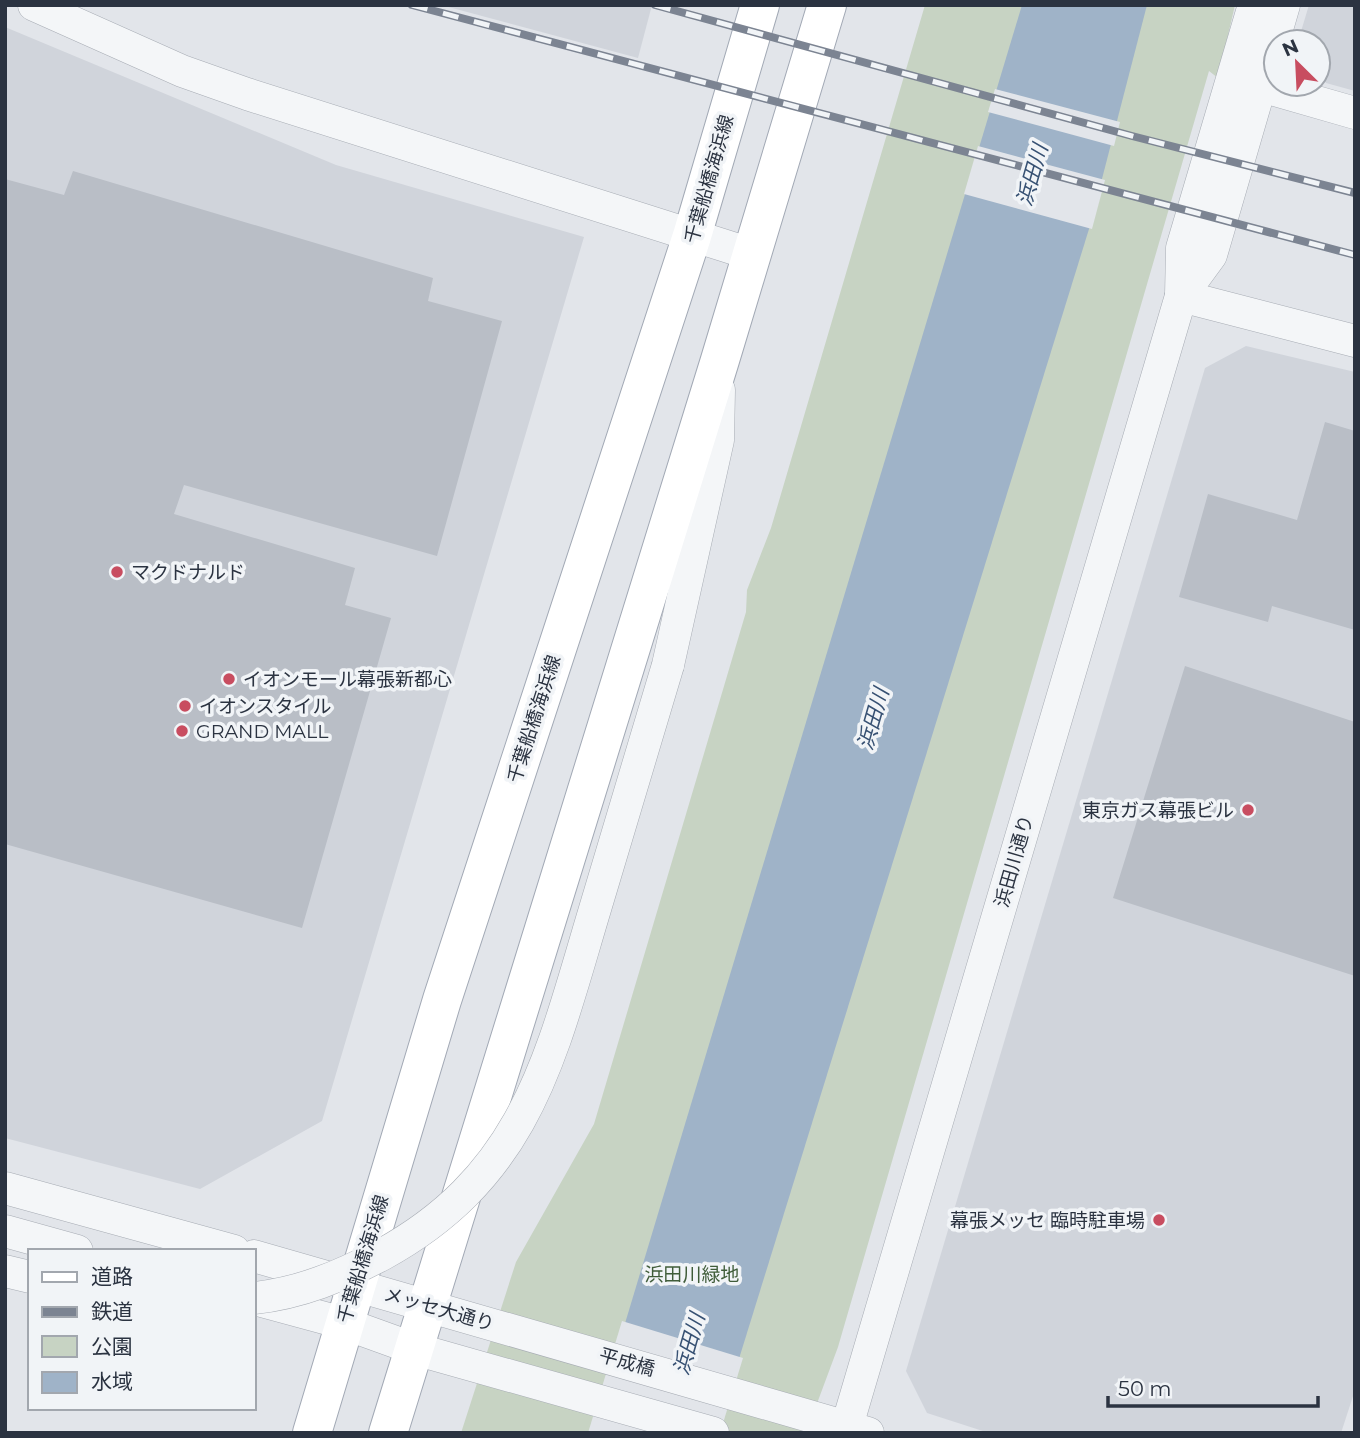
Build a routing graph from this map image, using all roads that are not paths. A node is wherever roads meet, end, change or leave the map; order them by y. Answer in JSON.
{"nodes":[{"id":1,"x":34,"y":5,"type":"edge"},
{"id":2,"x":760,"y":5,"type":"edge"},
{"id":3,"x":827,"y":5,"type":"edge"},
{"id":4,"x":1254,"y":5,"type":"edge"},
{"id":5,"x":1284,"y":5,"type":"edge"},
{"id":6,"x":1246,"y":81,"type":"junction"},
{"id":7,"x":1355,"y":113,"type":"edge"},
{"id":8,"x":692,"y":236,"type":"junction"},
{"id":9,"x":751,"y":254,"type":"junction"},
{"id":10,"x":1181,"y":296,"type":"junction"},
{"id":11,"x":1355,"y":341,"type":"edge"},
{"id":12,"x":720,"y":360,"type":"junction"},
{"id":13,"x":5,"y":1188,"type":"edge"},
{"id":14,"x":5,"y":1231,"type":"edge"},
{"id":15,"x":70,"y":1249,"type":"edge"},
{"id":16,"x":227,"y":1249,"type":"edge"},
{"id":17,"x":256,"y":1257,"type":"edge"},
{"id":18,"x":5,"y":1271,"type":"edge"},
{"id":19,"x":28,"y":1277,"type":"edge"},
{"id":20,"x":356,"y":1285,"type":"junction"},
{"id":21,"x":256,"y":1298,"type":"edge"},
{"id":22,"x":256,"y":1299,"type":"edge"},
{"id":23,"x":426,"y":1304,"type":"junction"},
{"id":24,"x":343,"y":1323,"type":"junction"},
{"id":25,"x":543,"y":1339,"type":"joint"},
{"id":26,"x":415,"y":1349,"type":"junction"},
{"id":27,"x":858,"y":1429,"type":"edge"},
{"id":28,"x":312,"y":1433,"type":"edge"},
{"id":29,"x":387,"y":1433,"type":"edge"},
{"id":30,"x":713,"y":1433,"type":"edge"}],
"edges":[{"from":1,"to":8,"type":"street"},
{"from":2,"to":8,"type":"main road","name":"千葉船橋海浜線"},
{"from":3,"to":9,"type":"main road"},
{"from":4,"to":6,"type":"street"},
{"from":5,"to":6,"type":"street"},
{"from":6,"to":7,"type":"street"},
{"from":6,"to":10,"type":"street","name":"浜田川通り"},
{"from":8,"to":9,"type":"street"},
{"from":8,"to":20,"type":"main road","name":"千葉船橋海浜線"},
{"from":9,"to":12,"type":"main road"},
{"from":10,"to":11,"type":"street"},
{"from":10,"to":27,"type":"street","name":"浜田川通り"},
{"from":12,"to":21,"type":"street","bridge":true},
{"from":12,"to":23,"type":"main road"},
{"from":13,"to":16,"type":"street"},
{"from":14,"to":15,"type":"street"},
{"from":17,"to":20,"type":"street","name":"メッセ大通り"},
{"from":18,"to":19,"type":"street"},
{"from":20,"to":23,"type":"street","name":"メッセ大通り"},
{"from":20,"to":24,"type":"main road","name":"千葉船橋海浜線"},
{"from":22,"to":24,"type":"street"},
{"from":23,"to":25,"type":"street","name":"メッセ大通り"},
{"from":23,"to":26,"type":"main road"},
{"from":24,"to":26,"type":"street"},
{"from":24,"to":28,"type":"main road","name":"千葉船橋海浜線"},
{"from":25,"to":27,"type":"street","name":"平成橋"},
{"from":26,"to":29,"type":"main road"},
{"from":26,"to":30,"type":"street"}]}
